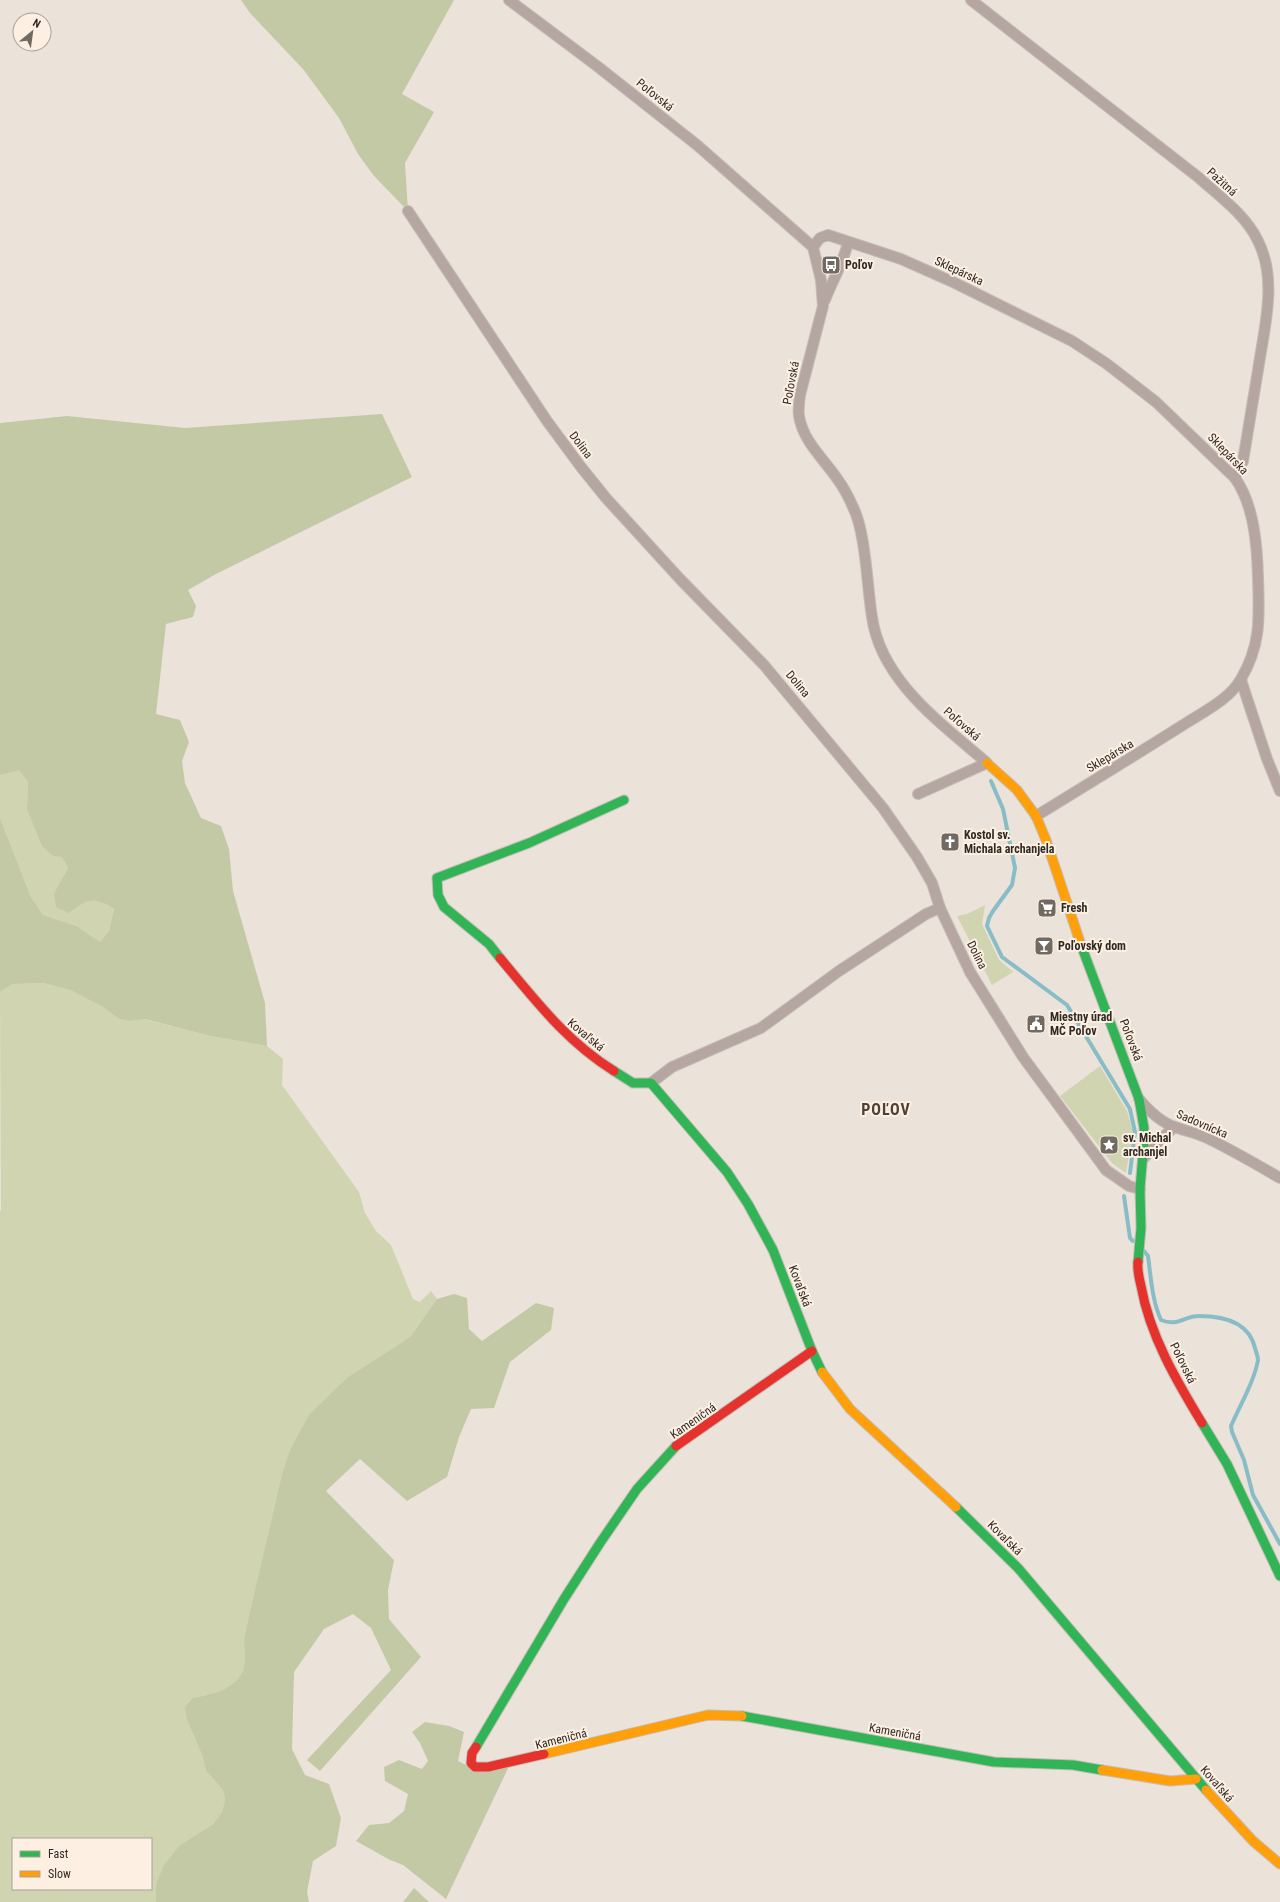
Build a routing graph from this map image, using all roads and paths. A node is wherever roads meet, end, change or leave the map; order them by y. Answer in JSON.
{"nodes":[{"id":1,"x":509,"y":0,"type":"edge"},
{"id":2,"x":971,"y":0,"type":"edge"},
{"id":3,"x":408,"y":211,"type":"dead end"},
{"id":4,"x":848,"y":242,"type":"junction"},
{"id":5,"x":813,"y":247,"type":"junction"},
{"id":6,"x":823,"y":306,"type":"junction"},
{"id":7,"x":1235,"y":478,"type":"junction"},
{"id":8,"x":1241,"y":680,"type":"junction"},
{"id":9,"x":987,"y":763,"type":"junction"},
{"id":10,"x":1280,"y":791,"type":"edge"},
{"id":11,"x":918,"y":794,"type":"dead end"},
{"id":12,"x":624,"y":800,"type":"dead end"},
{"id":13,"x":1036,"y":816,"type":"junction"},
{"id":14,"x":940,"y":908,"type":"junction"},
{"id":15,"x":651,"y":1083,"type":"junction"},
{"id":16,"x":1139,"y":1099,"type":"junction"},
{"id":17,"x":1174,"y":1127,"type":"junction"},
{"id":18,"x":1143,"y":1159,"type":"junction"},
{"id":19,"x":1280,"y":1178,"type":"edge"},
{"id":20,"x":1140,"y":1189,"type":"junction"},
{"id":21,"x":812,"y":1351,"type":"junction"},
{"id":22,"x":1280,"y":1576,"type":"edge"},
{"id":23,"x":1196,"y":1779,"type":"junction"},
{"id":24,"x":1280,"y":1864,"type":"edge"}],
"edges":[{"from":1,"to":5,"type":"street","name":"Poľovská"},
{"from":2,"to":7,"type":"street","name":"Pažitná"},
{"from":3,"to":14,"type":"street","name":"Dolina"},
{"from":4,"to":5,"type":"street","name":"Sklepárska"},
{"from":4,"to":6,"type":"street"},
{"from":4,"to":7,"type":"street","name":"Sklepárska"},
{"from":5,"to":6,"type":"street","name":"Poľovská"},
{"from":6,"to":9,"type":"street","name":"Poľovská"},
{"from":7,"to":8,"type":"street","name":"Sklepárska"},
{"from":8,"to":10,"type":"street"},
{"from":8,"to":13,"type":"street","name":"Sklepárska"},
{"from":9,"to":11,"type":"street"},
{"from":9,"to":13,"type":"street","name":"Poľovská"},
{"from":12,"to":15,"type":"street","name":"Kovaľská"},
{"from":13,"to":16,"type":"street","name":"Poľovská"},
{"from":14,"to":15,"type":"street"},
{"from":14,"to":20,"type":"street","name":"Dolina"},
{"from":15,"to":21,"type":"street","name":"Kovaľská"},
{"from":16,"to":17,"type":"street","name":"Sadovnícka"},
{"from":16,"to":18,"type":"street","name":"Poľovská"},
{"from":17,"to":18,"type":"street"},
{"from":17,"to":19,"type":"street","name":"Sadovnícka"},
{"from":18,"to":20,"type":"street","name":"Poľovská"},
{"from":20,"to":22,"type":"street","name":"Poľovská"},
{"from":21,"to":23,"type":"street","name":"Kovaľská"},
{"from":21,"to":23,"type":"street","name":"Kameničná"},
{"from":23,"to":24,"type":"street","name":"Kovaľská"}]}
